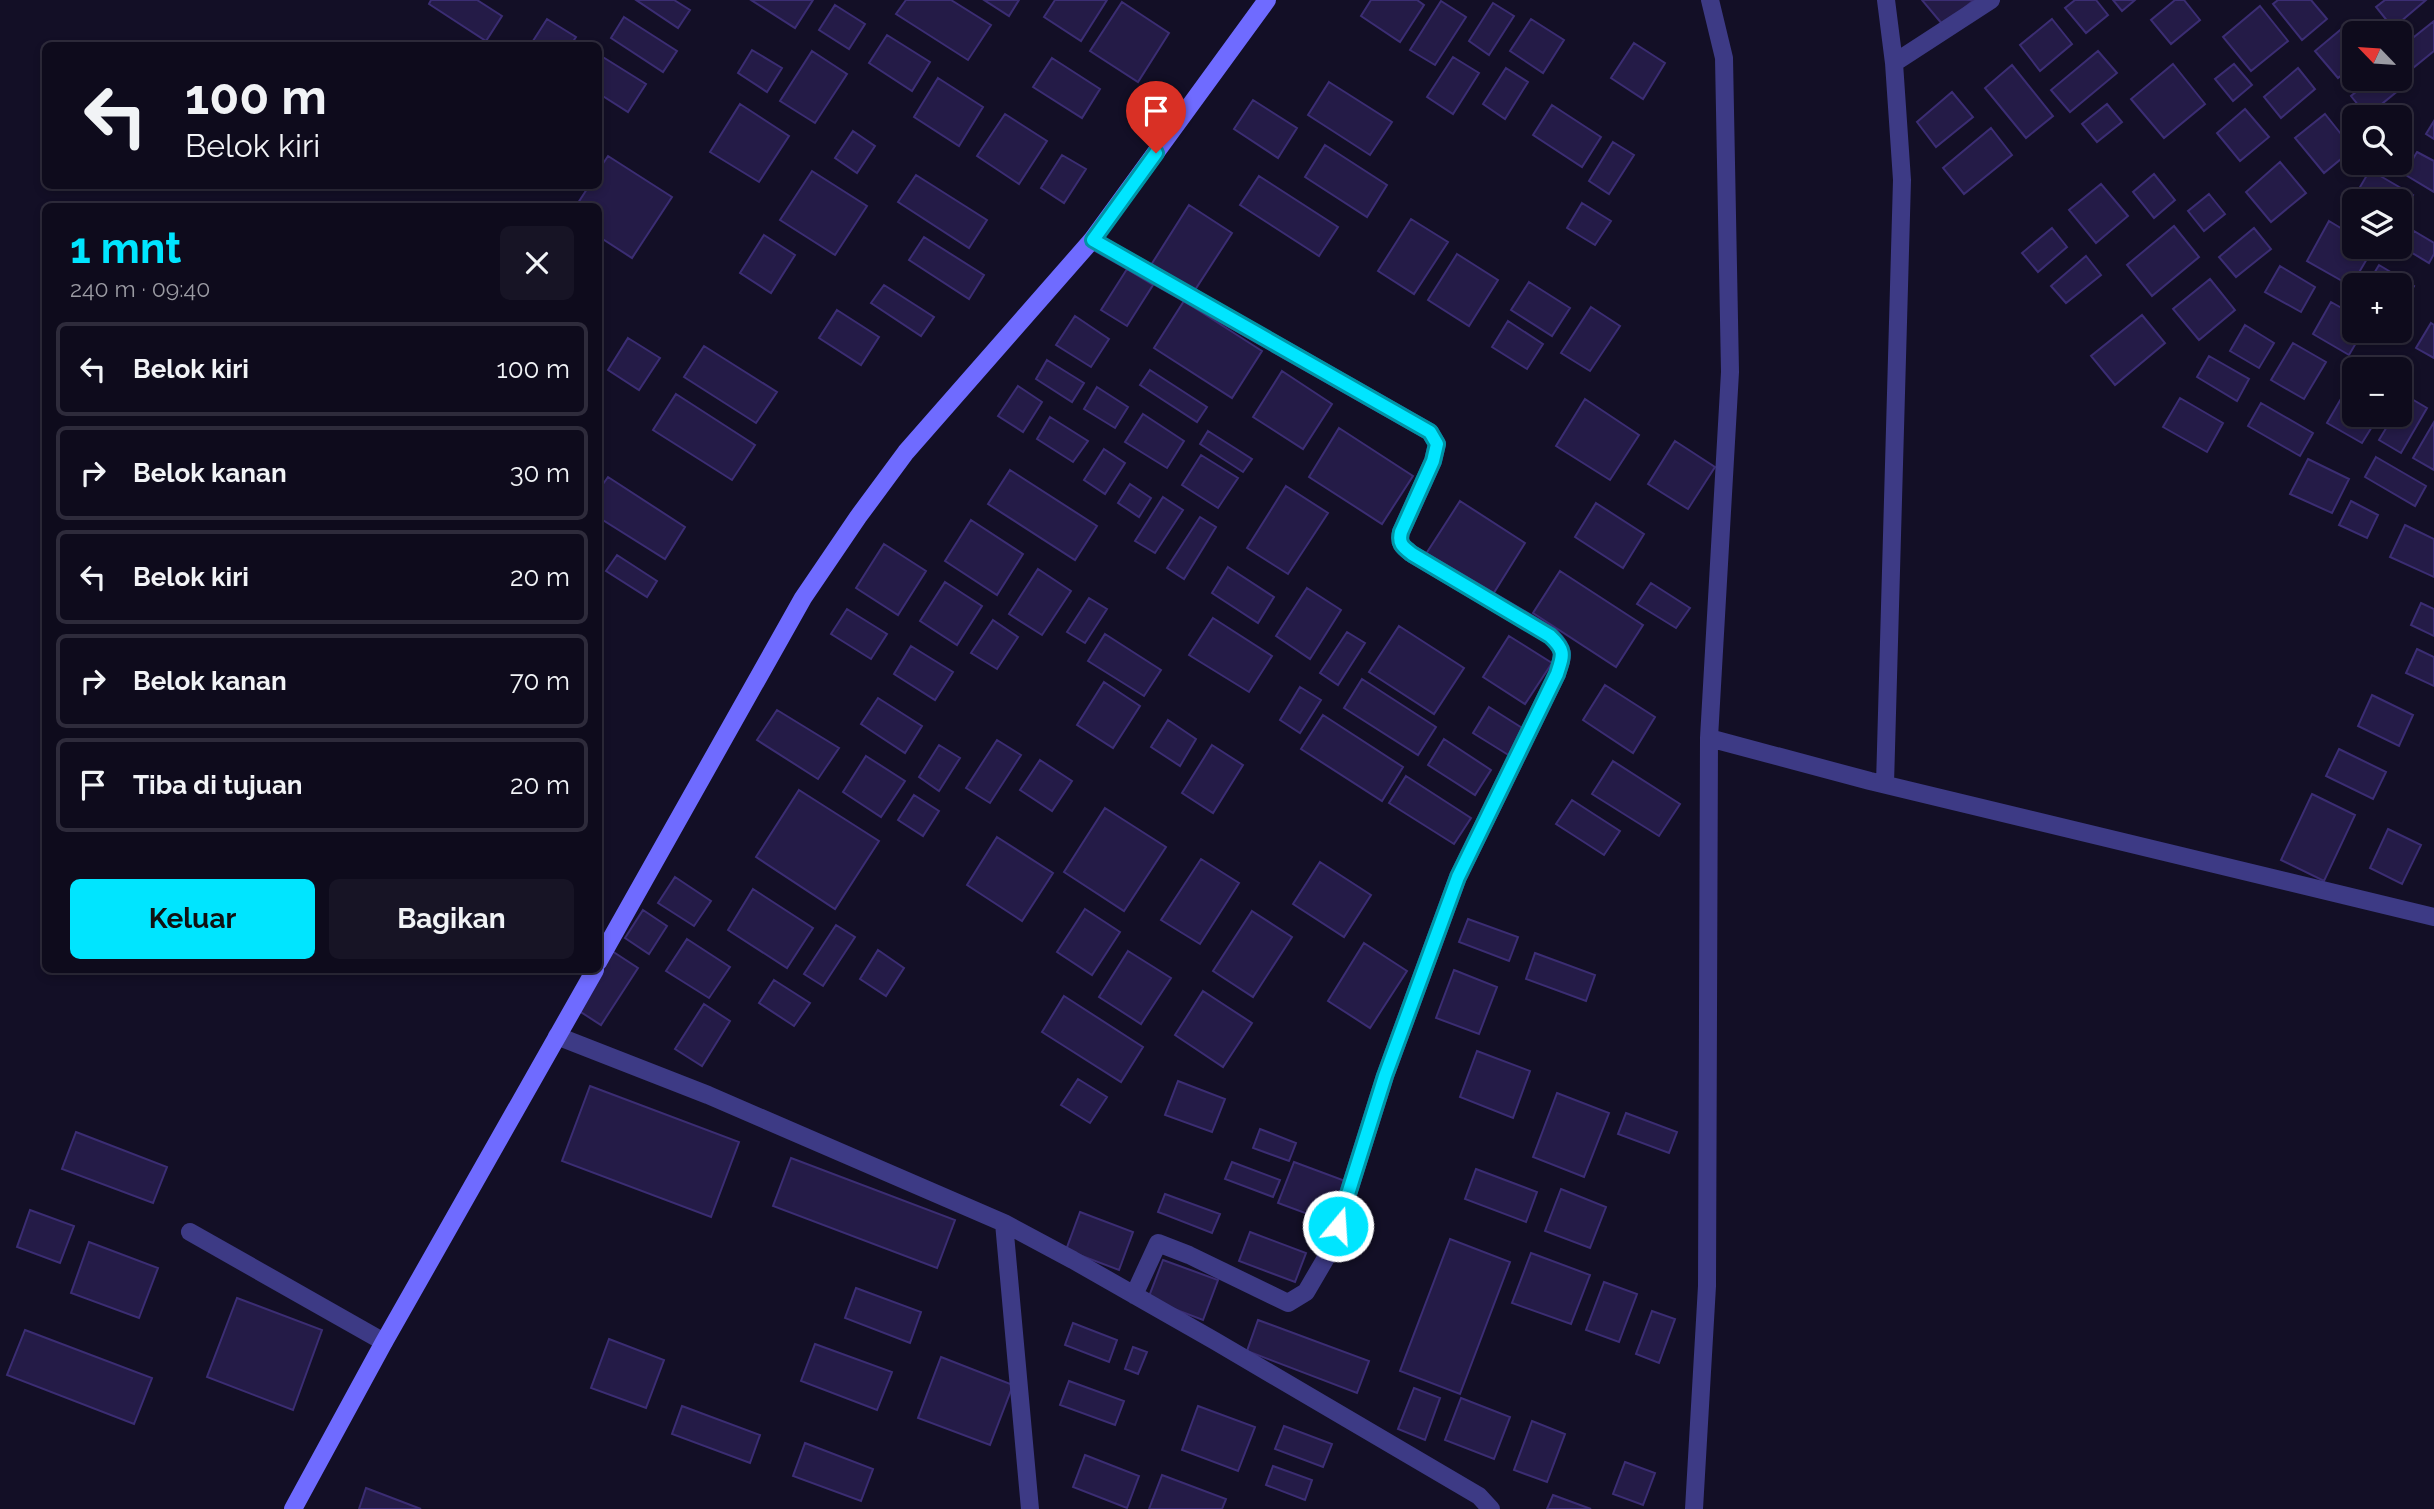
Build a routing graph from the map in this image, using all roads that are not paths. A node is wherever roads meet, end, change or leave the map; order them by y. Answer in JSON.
{"nodes":[{"id":1,"x":1267,"y":0,"type":"edge"},
{"id":2,"x":1710,"y":0,"type":"edge"},
{"id":3,"x":1886,"y":0,"type":"edge"},
{"id":4,"x":1991,"y":0,"type":"edge"},
{"id":5,"x":1894,"y":63,"type":"junction"},
{"id":6,"x":1093,"y":240,"type":"junction"},
{"id":7,"x":1709,"y":738,"type":"junction"},
{"id":8,"x":1878,"y":783,"type":"junction"},
{"id":9,"x":2434,"y":917,"type":"edge"},
{"id":10,"x":602,"y":955,"type":"edge"},
{"id":11,"x":592,"y":973,"type":"edge"},
{"id":12,"x":557,"y":1036,"type":"junction"},
{"id":13,"x":1004,"y":1223,"type":"junction"},
{"id":14,"x":190,"y":1232,"type":"dead end"},
{"id":15,"x":1134,"y":1294,"type":"junction"},
{"id":16,"x":384,"y":1342,"type":"junction"},
{"id":17,"x":293,"y":1509,"type":"edge"},
{"id":18,"x":1030,"y":1509,"type":"edge"},
{"id":19,"x":1491,"y":1509,"type":"edge"},
{"id":20,"x":1695,"y":1509,"type":"edge"}],
"edges":[{"from":1,"to":6,"type":"main road"},
{"from":2,"to":7,"type":"street"},
{"from":3,"to":5,"type":"street"},
{"from":4,"to":5,"type":"street"},
{"from":5,"to":8,"type":"street"},
{"from":6,"to":10,"type":"main road"},
{"from":6,"to":15,"type":"street"},
{"from":7,"to":8,"type":"street"},
{"from":7,"to":20,"type":"street"},
{"from":8,"to":9,"type":"street"},
{"from":11,"to":12,"type":"main road"},
{"from":12,"to":13,"type":"street"},
{"from":12,"to":16,"type":"main road"},
{"from":13,"to":15,"type":"street"},
{"from":13,"to":18,"type":"street"},
{"from":14,"to":16,"type":"street"},
{"from":15,"to":19,"type":"street"},
{"from":16,"to":17,"type":"main road"}]}
